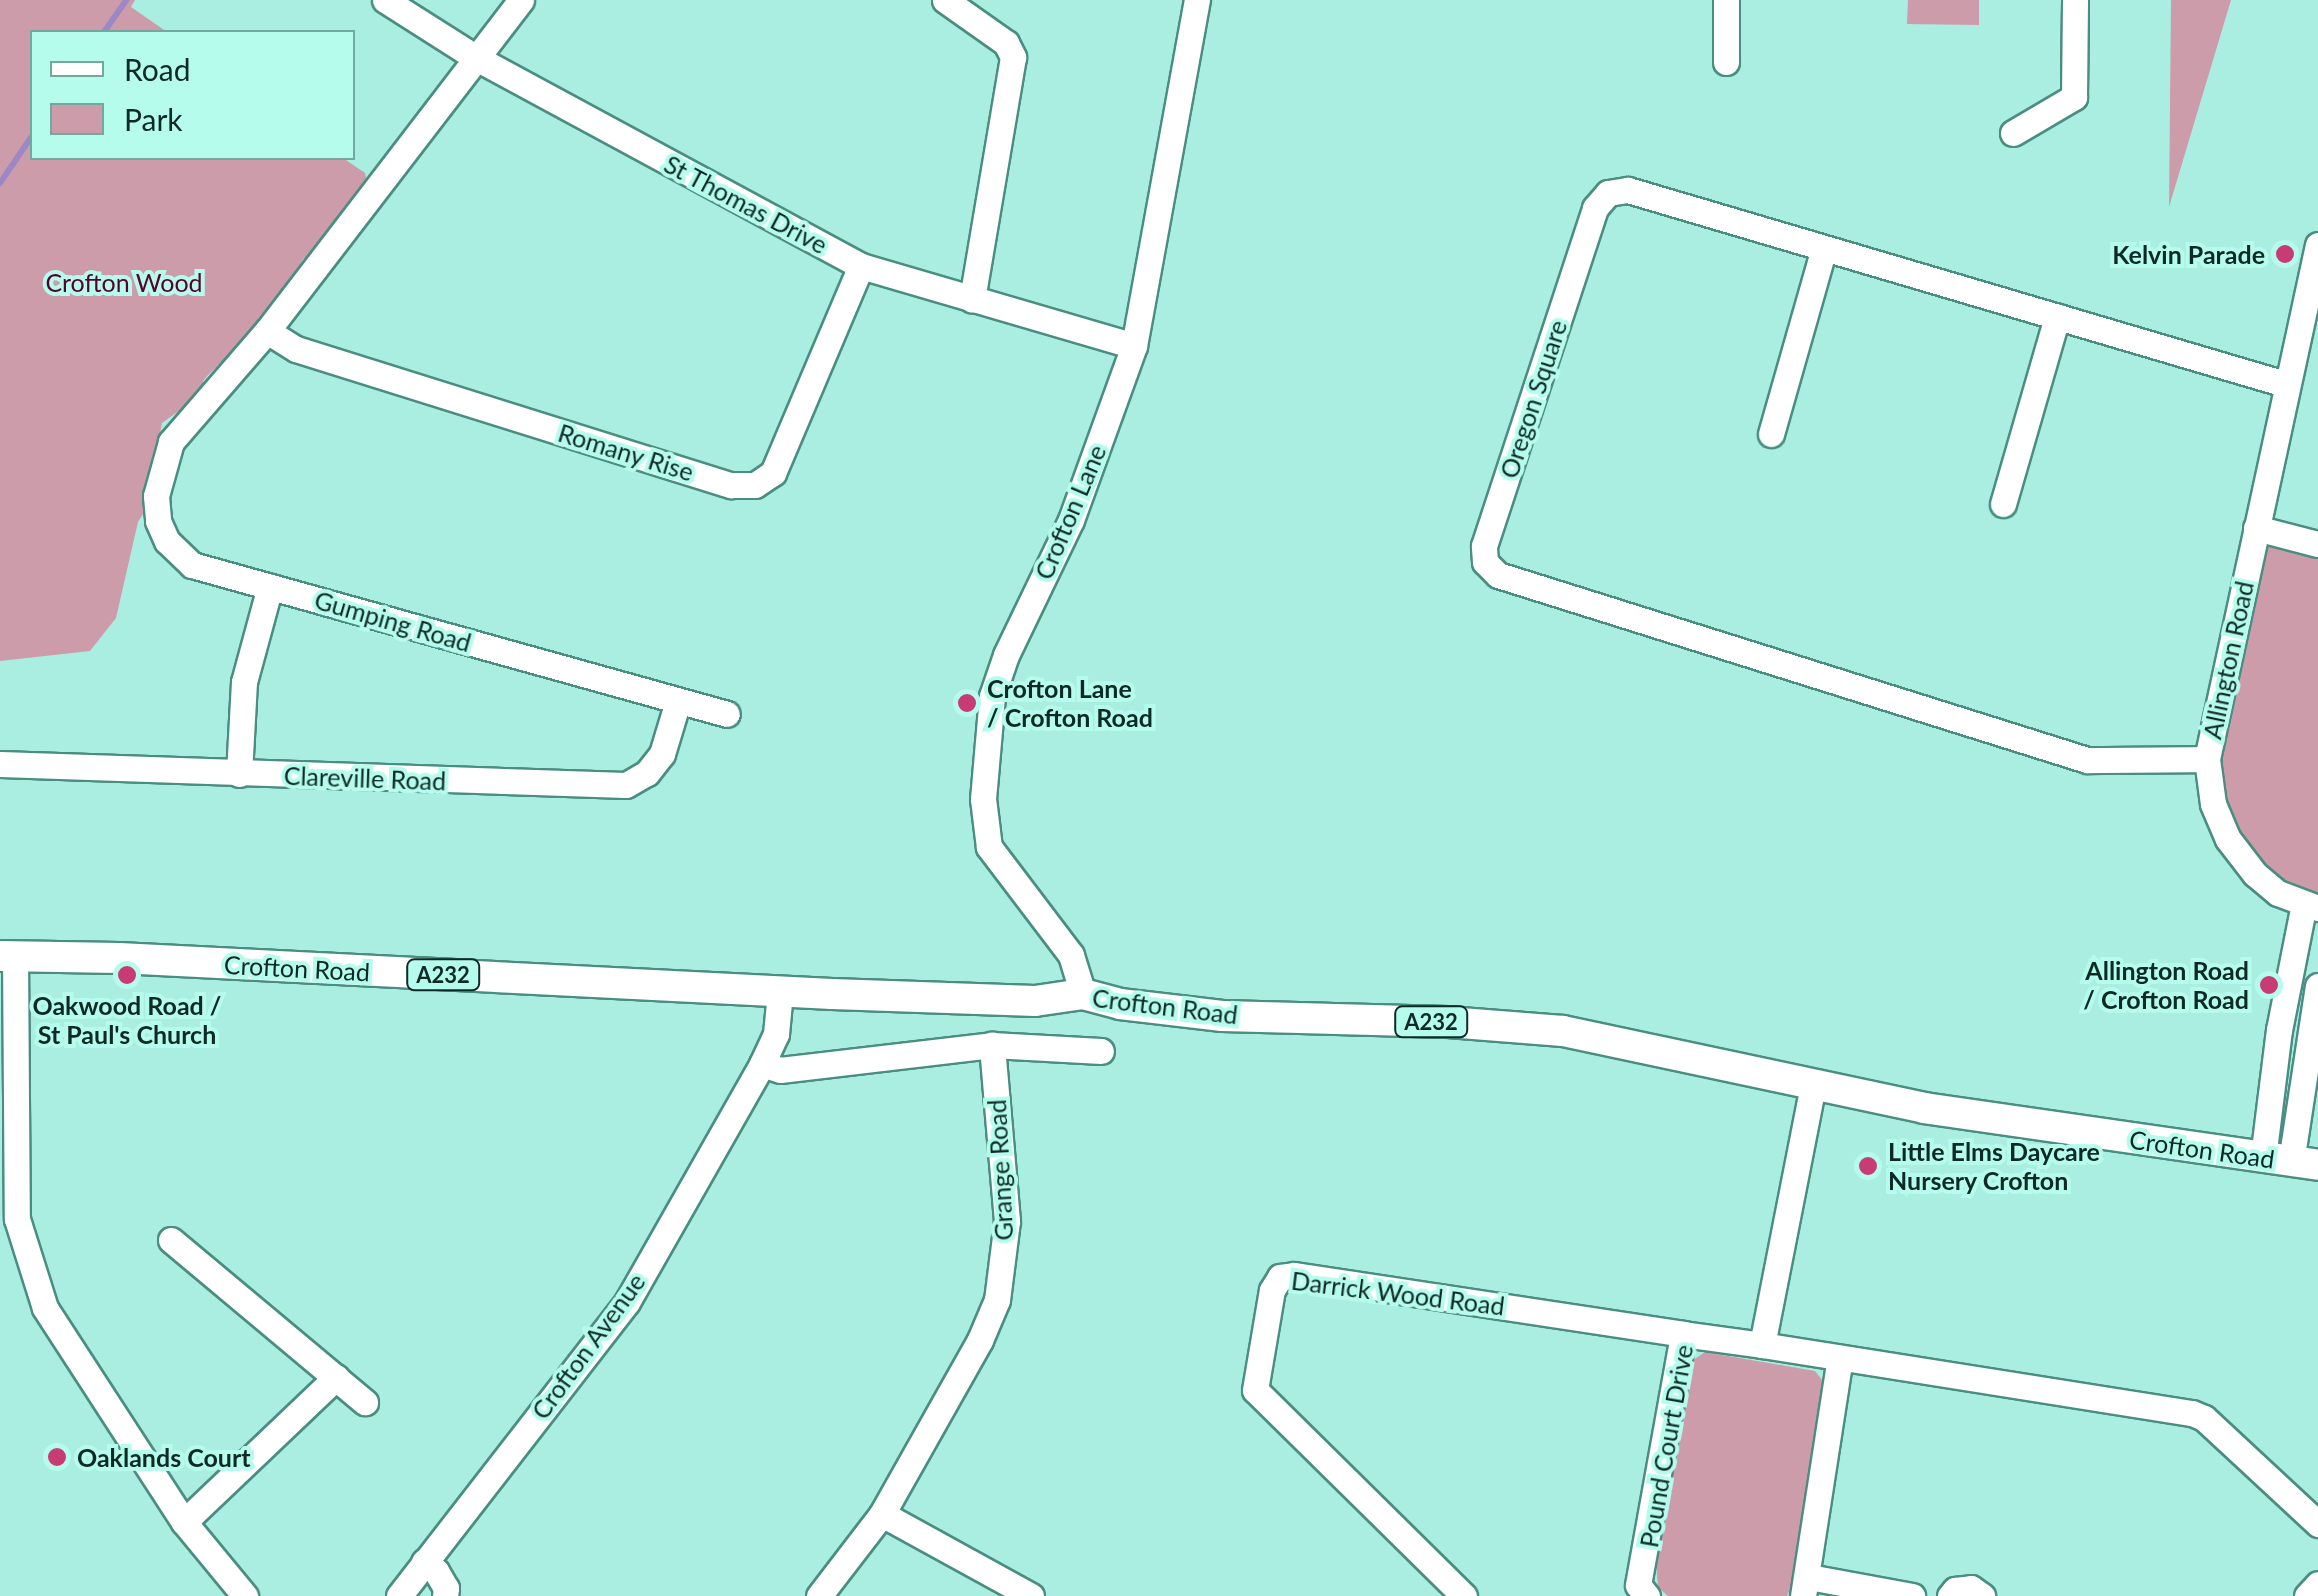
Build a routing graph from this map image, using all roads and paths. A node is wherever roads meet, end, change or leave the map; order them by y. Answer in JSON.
{"nodes":[{"id":1,"x":385,"y":0,"type":"edge"},
{"id":2,"x":521,"y":0,"type":"edge"},
{"id":3,"x":945,"y":0,"type":"edge"},
{"id":4,"x":1197,"y":0,"type":"edge"},
{"id":5,"x":1726,"y":0,"type":"edge"},
{"id":6,"x":2075,"y":0,"type":"edge"},
{"id":7,"x":478,"y":59,"type":"junction"},
{"id":8,"x":1726,"y":62,"type":"dead end"},
{"id":9,"x":2013,"y":133,"type":"dead end"},
{"id":10,"x":2318,"y":245,"type":"edge"},
{"id":11,"x":1824,"y":248,"type":"junction"},
{"id":12,"x":861,"y":266,"type":"junction"},
{"id":13,"x":972,"y":300,"type":"junction"},
{"id":14,"x":2056,"y":316,"type":"junction"},
{"id":15,"x":267,"y":332,"type":"junction"},
{"id":16,"x":1134,"y":346,"type":"junction"},
{"id":17,"x":2286,"y":384,"type":"junction"},
{"id":18,"x":1770,"y":434,"type":"dead end"},
{"id":19,"x":2004,"y":504,"type":"dead end"},
{"id":20,"x":2256,"y":528,"type":"junction"},
{"id":21,"x":2318,"y":544,"type":"edge"},
{"id":22,"x":270,"y":586,"type":"junction"},
{"id":23,"x":678,"y":701,"type":"junction"},
{"id":24,"x":727,"y":714,"type":"dead end"},
{"id":25,"x":2207,"y":760,"type":"junction"},
{"id":26,"x":0,"y":764,"type":"edge"},
{"id":27,"x":239,"y":774,"type":"junction"},
{"id":28,"x":2311,"y":906,"type":"edge"},
{"id":29,"x":8,"y":956,"type":"edge"},
{"id":30,"x":2318,"y":986,"type":"edge"},
{"id":31,"x":780,"y":992,"type":"junction"},
{"id":32,"x":1083,"y":994,"type":"junction"},
{"id":33,"x":992,"y":1045,"type":"junction"},
{"id":34,"x":1101,"y":1051,"type":"dead end"},
{"id":35,"x":762,"y":1064,"type":"junction"},
{"id":36,"x":1812,"y":1084,"type":"junction"},
{"id":37,"x":2291,"y":1162,"type":"edge"},
{"id":38,"x":171,"y":1240,"type":"dead end"},
{"id":39,"x":1684,"y":1334,"type":"junction"},
{"id":40,"x":1762,"y":1345,"type":"junction"},
{"id":41,"x":1840,"y":1358,"type":"junction"},
{"id":42,"x":336,"y":1377,"type":"junction"},
{"id":43,"x":365,"y":1402,"type":"dead end"},
{"id":44,"x":882,"y":1514,"type":"junction"},
{"id":45,"x":184,"y":1522,"type":"junction"},
{"id":46,"x":2318,"y":1524,"type":"edge"},
{"id":47,"x":424,"y":1562,"type":"junction"},
{"id":48,"x":2318,"y":1584,"type":"edge"},
{"id":49,"x":1806,"y":1586,"type":"edge"},
{"id":50,"x":1638,"y":1592,"type":"edge"},
{"id":51,"x":244,"y":1596,"type":"edge"},
{"id":52,"x":398,"y":1596,"type":"edge"},
{"id":53,"x":445,"y":1596,"type":"edge"},
{"id":54,"x":819,"y":1596,"type":"edge"},
{"id":55,"x":1031,"y":1596,"type":"edge"},
{"id":56,"x":1464,"y":1596,"type":"edge"},
{"id":57,"x":1912,"y":1596,"type":"edge"},
{"id":58,"x":1950,"y":1596,"type":"edge"},
{"id":59,"x":1982,"y":1596,"type":"edge"},
{"id":60,"x":2307,"y":1596,"type":"edge"}],
"edges":[{"from":1,"to":7,"type":"street","name":"St Thomas Drive"},
{"from":2,"to":7,"type":"street"},
{"from":3,"to":13,"type":"street"},
{"from":4,"to":16,"type":"street","name":"Crofton Lane"},
{"from":5,"to":8,"type":"street"},
{"from":6,"to":9,"type":"street"},
{"from":7,"to":12,"type":"street","name":"St Thomas Drive"},
{"from":7,"to":15,"type":"street"},
{"from":10,"to":17,"type":"street","name":"Allington Road"},
{"from":11,"to":14,"type":"street","name":"Oregon Square"},
{"from":11,"to":18,"type":"street"},
{"from":11,"to":25,"type":"street","name":"Oregon Square"},
{"from":12,"to":13,"type":"street","name":"St Thomas Drive"},
{"from":12,"to":15,"type":"street","name":"Romany Rise"},
{"from":13,"to":16,"type":"street","name":"St Thomas Drive"},
{"from":14,"to":17,"type":"street","name":"Oregon Square"},
{"from":14,"to":19,"type":"street"},
{"from":15,"to":22,"type":"street","name":"Gumping Road"},
{"from":16,"to":32,"type":"street","name":"Crofton Lane"},
{"from":17,"to":20,"type":"street","name":"Allington Road"},
{"from":20,"to":21,"type":"street"},
{"from":20,"to":25,"type":"street","name":"Allington Road"},
{"from":22,"to":23,"type":"street","name":"Gumping Road"},
{"from":22,"to":27,"type":"street"},
{"from":23,"to":24,"type":"street","name":"Gumping Road"},
{"from":23,"to":27,"type":"street","name":"Clareville Road"},
{"from":25,"to":28,"type":"street","name":"Allington Road"},
{"from":26,"to":27,"type":"street","name":"Clareville Road"},
{"from":28,"to":37,"type":"street","name":"Allington Road"},
{"from":29,"to":31,"type":"main road","name":"Crofton Road","number":"A232"},
{"from":29,"to":45,"type":"street"},
{"from":30,"to":37,"type":"street"},
{"from":31,"to":32,"type":"main road","name":"Crofton Road","number":"A232"},
{"from":31,"to":35,"type":"street","name":"Crofton Avenue"},
{"from":32,"to":36,"type":"main road","name":"Crofton Road","number":"A232"},
{"from":33,"to":34,"type":"street"},
{"from":33,"to":35,"type":"street"},
{"from":33,"to":44,"type":"street","name":"Grange Road"},
{"from":35,"to":47,"type":"street","name":"Crofton Avenue"},
{"from":36,"to":37,"type":"main road","name":"Crofton Road","number":"A232"},
{"from":36,"to":40,"type":"street"},
{"from":38,"to":42,"type":"street"},
{"from":39,"to":40,"type":"street","name":"Pound Court Drive"},
{"from":39,"to":50,"type":"street","name":"Pound Court Drive"},
{"from":39,"to":56,"type":"street","name":"Darrick Wood Road"},
{"from":40,"to":41,"type":"street","name":"Pound Court Drive"},
{"from":41,"to":46,"type":"street","name":"Pound Court Drive"},
{"from":41,"to":49,"type":"street"},
{"from":42,"to":43,"type":"street"},
{"from":42,"to":45,"type":"street"},
{"from":44,"to":54,"type":"street","name":"Grange Road"},
{"from":44,"to":55,"type":"street"},
{"from":45,"to":51,"type":"street"},
{"from":47,"to":52,"type":"street","name":"Crofton Avenue"},
{"from":47,"to":53,"type":"street"},
{"from":48,"to":60,"type":"street"},
{"from":49,"to":57,"type":"street"},
{"from":58,"to":59,"type":"street"}]}
